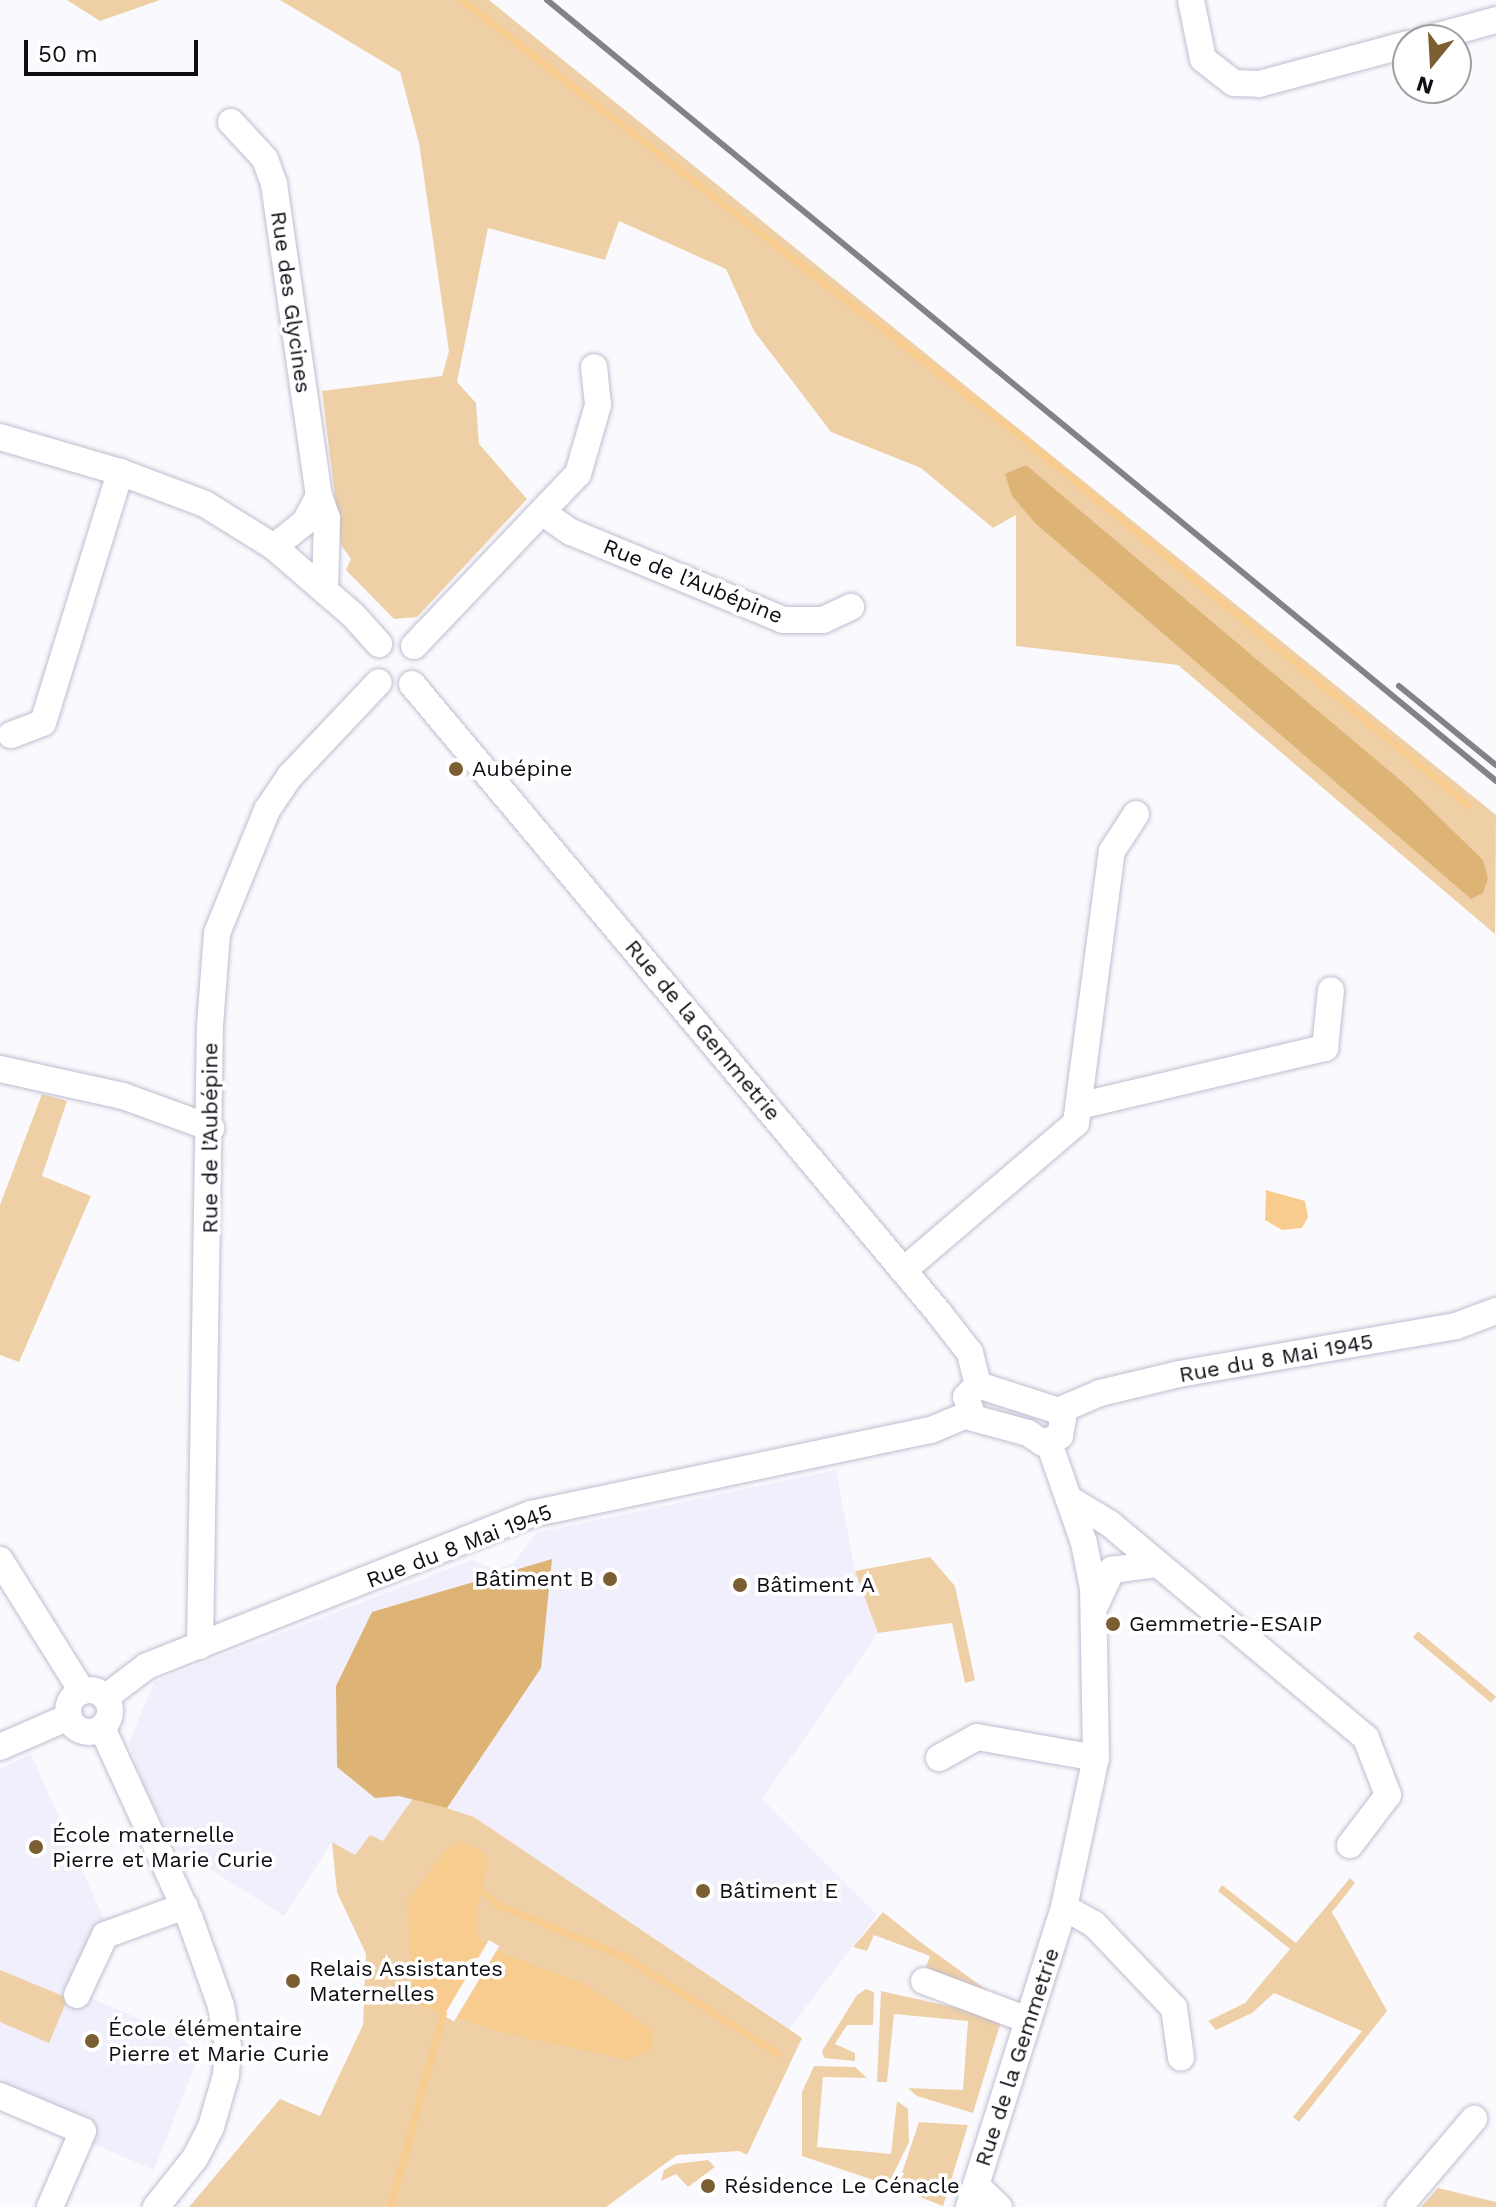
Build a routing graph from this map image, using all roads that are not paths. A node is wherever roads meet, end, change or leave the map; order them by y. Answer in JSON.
{"nodes":[{"id":1,"x":1191,"y":0,"type":"edge"},
{"id":2,"x":1496,"y":20,"type":"edge"},
{"id":3,"x":1472,"y":27,"type":"edge"},
{"id":4,"x":1392,"y":48,"type":"edge"},
{"id":5,"x":231,"y":122,"type":"dead end"},
{"id":6,"x":594,"y":367,"type":"dead end"},
{"id":7,"x":0,"y":437,"type":"edge"},
{"id":8,"x":120,"y":472,"type":"junction"},
{"id":9,"x":319,"y":496,"type":"junction"},
{"id":10,"x":542,"y":512,"type":"junction"},
{"id":11,"x":274,"y":547,"type":"junction"},
{"id":12,"x":325,"y":591,"type":"junction"},
{"id":13,"x":851,"y":607,"type":"dead end"},
{"id":14,"x":379,"y":644,"type":"junction"},
{"id":15,"x":414,"y":646,"type":"junction"},
{"id":16,"x":379,"y":682,"type":"junction"},
{"id":17,"x":412,"y":684,"type":"junction"},
{"id":18,"x":11,"y":735,"type":"dead end"},
{"id":19,"x":1136,"y":814,"type":"dead end"},
{"id":20,"x":1331,"y":990,"type":"dead end"},
{"id":21,"x":0,"y":1069,"type":"edge"},
{"id":22,"x":1083,"y":1105,"type":"junction"},
{"id":23,"x":211,"y":1128,"type":"junction"},
{"id":24,"x":904,"y":1270,"type":"junction"},
{"id":25,"x":1496,"y":1311,"type":"edge"},
{"id":26,"x":989,"y":1389,"type":"junction"},
{"id":27,"x":1048,"y":1410,"type":"junction"},
{"id":28,"x":980,"y":1417,"type":"junction"},
{"id":29,"x":1039,"y":1438,"type":"junction"},
{"id":30,"x":1071,"y":1500,"type":"junction"},
{"id":31,"x":0,"y":1560,"type":"edge"},
{"id":32,"x":1156,"y":1564,"type":"junction"},
{"id":33,"x":1095,"y":1606,"type":"junction"},
{"id":34,"x":200,"y":1646,"type":"junction"},
{"id":35,"x":94,"y":1694,"type":"junction"},
{"id":36,"x":69,"y":1717,"type":"junction"},
{"id":37,"x":102,"y":1728,"type":"junction"},
{"id":38,"x":0,"y":1747,"type":"edge"},
{"id":39,"x":939,"y":1758,"type":"dead end"},
{"id":40,"x":1096,"y":1758,"type":"junction"},
{"id":41,"x":1350,"y":1845,"type":"dead end"},
{"id":42,"x":185,"y":1906,"type":"junction"},
{"id":43,"x":1064,"y":1907,"type":"junction"},
{"id":44,"x":924,"y":1981,"type":"dead end"},
{"id":45,"x":77,"y":1995,"type":"dead end"},
{"id":46,"x":1028,"y":2020,"type":"junction"},
{"id":47,"x":1181,"y":2058,"type":"dead end"},
{"id":48,"x":0,"y":2096,"type":"edge"},
{"id":49,"x":1474,"y":2119,"type":"dead end"},
{"id":50,"x":973,"y":2196,"type":"edge"},
{"id":51,"x":50,"y":2207,"type":"edge"},
{"id":52,"x":156,"y":2207,"type":"edge"},
{"id":53,"x":999,"y":2207,"type":"edge"},
{"id":54,"x":1399,"y":2207,"type":"edge"}],
"edges":[{"from":1,"to":4,"type":"street"},
{"from":2,"to":3,"type":"street"},
{"from":5,"to":9,"type":"street","name":"Rue des Glycines"},
{"from":6,"to":10,"type":"street"},
{"from":7,"to":8,"type":"street"},
{"from":8,"to":11,"type":"street"},
{"from":8,"to":18,"type":"street"},
{"from":9,"to":11,"type":"street"},
{"from":9,"to":12,"type":"street","name":"Rue des Glycines"},
{"from":10,"to":13,"type":"street","name":"Rue de l’Aubépine"},
{"from":10,"to":15,"type":"street"},
{"from":11,"to":12,"type":"street"},
{"from":12,"to":14,"type":"street"},
{"from":14,"to":15,"type":"street"},
{"from":14,"to":16,"type":"street"},
{"from":15,"to":17,"type":"street"},
{"from":16,"to":17,"type":"street"},
{"from":16,"to":23,"type":"street","name":"Rue de l’Aubépine"},
{"from":17,"to":24,"type":"street","name":"Rue de la Gemmetrie"},
{"from":19,"to":22,"type":"street"},
{"from":20,"to":22,"type":"street"},
{"from":21,"to":23,"type":"street"},
{"from":22,"to":24,"type":"street"},
{"from":23,"to":34,"type":"street","name":"Rue de l’Aubépine"},
{"from":24,"to":26,"type":"street","name":"Rue de la Gemmetrie"},
{"from":25,"to":27,"type":"street","name":"Rue du 8 Mai 1945"},
{"from":26,"to":27,"type":"street"},
{"from":26,"to":28,"type":"street"},
{"from":27,"to":29,"type":"street"},
{"from":28,"to":29,"type":"street"},
{"from":28,"to":34,"type":"street","name":"Rue du 8 Mai 1945"},
{"from":29,"to":30,"type":"street","name":"Rue de la Gemmetrie"},
{"from":30,"to":32,"type":"street"},
{"from":30,"to":33,"type":"street","name":"Rue de la Gemmetrie"},
{"from":31,"to":35,"type":"street"},
{"from":32,"to":33,"type":"street","name":"Rue de la Gemmetrie"},
{"from":32,"to":41,"type":"street"},
{"from":33,"to":40,"type":"street","name":"Rue de la Gemmetrie"},
{"from":34,"to":35,"type":"street","name":"Rue du 8 Mai 1945"},
{"from":35,"to":36,"type":"street"},
{"from":35,"to":37,"type":"street"},
{"from":36,"to":37,"type":"street"},
{"from":36,"to":38,"type":"street"},
{"from":37,"to":42,"type":"street"},
{"from":39,"to":40,"type":"street"},
{"from":40,"to":43,"type":"street","name":"Rue de la Gemmetrie"},
{"from":42,"to":45,"type":"street"},
{"from":42,"to":52,"type":"street"},
{"from":43,"to":46,"type":"street","name":"Rue de la Gemmetrie"},
{"from":43,"to":47,"type":"street"},
{"from":44,"to":46,"type":"street"},
{"from":46,"to":50,"type":"street","name":"Rue de la Gemmetrie"},
{"from":48,"to":51,"type":"street"},
{"from":49,"to":54,"type":"street"},
{"from":50,"to":53,"type":"street"}]}
